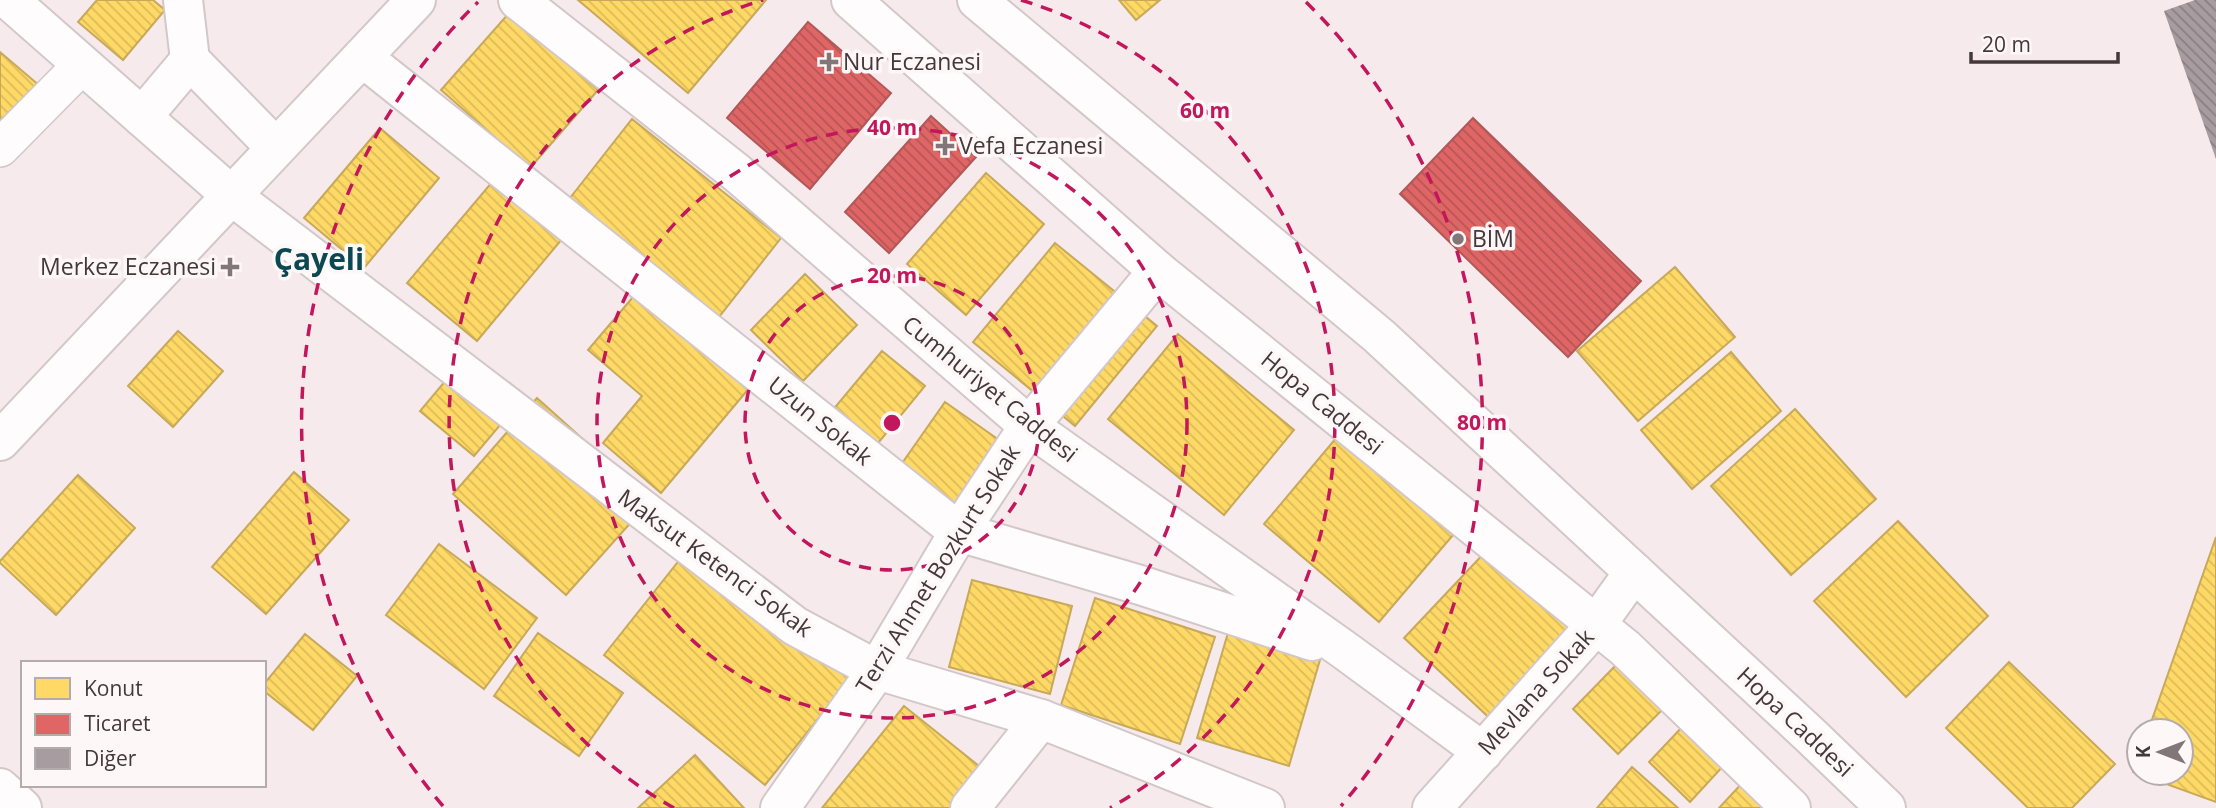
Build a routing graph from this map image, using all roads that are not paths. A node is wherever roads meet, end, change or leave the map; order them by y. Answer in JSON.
{"nodes":[{"id":1,"x":9,"y":0,"type":"edge"},
{"id":2,"x":183,"y":0,"type":"edge"},
{"id":3,"x":416,"y":0,"type":"edge"},
{"id":4,"x":518,"y":0,"type":"edge"},
{"id":5,"x":852,"y":0,"type":"edge"},
{"id":6,"x":977,"y":0,"type":"edge"},
{"id":7,"x":362,"y":57,"type":"junction"},
{"id":8,"x":190,"y":60,"type":"junction"},
{"id":9,"x":82,"y":65,"type":"junction"},
{"id":10,"x":142,"y":117,"type":"junction"},
{"id":11,"x":0,"y":148,"type":"edge"},
{"id":12,"x":276,"y":148,"type":"junction"},
{"id":13,"x":232,"y":196,"type":"junction"},
{"id":14,"x":1158,"y":271,"type":"junction"},
{"id":15,"x":1029,"y":426,"type":"junction"},
{"id":16,"x":0,"y":442,"type":"edge"},
{"id":17,"x":959,"y":532,"type":"junction"},
{"id":18,"x":1634,"y":572,"type":"junction"},
{"id":19,"x":1596,"y":625,"type":"junction"},
{"id":20,"x":1347,"y":652,"type":"junction"},
{"id":21,"x":877,"y":670,"type":"junction"},
{"id":22,"x":1041,"y":719,"type":"junction"},
{"id":23,"x":1482,"y":752,"type":"junction"},
{"id":24,"x":0,"y":788,"type":"edge"},
{"id":25,"x":981,"y":804,"type":"edge"},
{"id":26,"x":22,"y":808,"type":"edge"},
{"id":27,"x":780,"y":808,"type":"edge"},
{"id":28,"x":1265,"y":808,"type":"edge"},
{"id":29,"x":1432,"y":808,"type":"edge"},
{"id":30,"x":1791,"y":808,"type":"edge"},
{"id":31,"x":1885,"y":808,"type":"edge"}],
"edges":[{"from":1,"to":9,"type":"street","name":"Maksut Ketenci Sokak"},
{"from":2,"to":8,"type":"street"},
{"from":3,"to":7,"type":"street"},
{"from":4,"to":15,"type":"street","name":"Cumhuriyet Caddesi"},
{"from":5,"to":14,"type":"street","name":"Hopa Caddesi"},
{"from":6,"to":18,"type":"street","name":"Hopa Caddesi"},
{"from":7,"to":12,"type":"street"},
{"from":7,"to":17,"type":"street","name":"Uzun Sokak"},
{"from":8,"to":10,"type":"street"},
{"from":8,"to":12,"type":"street"},
{"from":9,"to":10,"type":"street","name":"Maksut Ketenci Sokak"},
{"from":9,"to":11,"type":"street"},
{"from":10,"to":13,"type":"street","name":"Maksut Ketenci Sokak"},
{"from":12,"to":13,"type":"street"},
{"from":13,"to":16,"type":"street"},
{"from":13,"to":21,"type":"street","name":"Maksut Ketenci Sokak"},
{"from":14,"to":15,"type":"street","name":"Terzi Ahmet Bozkurt Sokak"},
{"from":14,"to":19,"type":"street","name":"Hopa Caddesi"},
{"from":15,"to":17,"type":"street","name":"Terzi Ahmet Bozkurt Sokak"},
{"from":15,"to":20,"type":"street","name":"Cumhuriyet Caddesi"},
{"from":17,"to":20,"type":"street","name":"Uzun Sokak"},
{"from":17,"to":21,"type":"street","name":"Terzi Ahmet Bozkurt Sokak"},
{"from":18,"to":19,"type":"street","name":"Mevlana Sokak"},
{"from":18,"to":31,"type":"street","name":"Hopa Caddesi"},
{"from":19,"to":23,"type":"street","name":"Mevlana Sokak"},
{"from":19,"to":30,"type":"street","name":"Hopa Caddesi"},
{"from":20,"to":23,"type":"street","name":"Cumhuriyet Caddesi"},
{"from":21,"to":22,"type":"street","name":"Maksut Ketenci Sokak"},
{"from":21,"to":27,"type":"street","name":"Terzi Ahmet Bozkurt Sokak"},
{"from":22,"to":25,"type":"street"},
{"from":22,"to":28,"type":"street","name":"Maksut Ketenci Sokak"},
{"from":23,"to":29,"type":"street","name":"Mevlana Sokak"},
{"from":24,"to":26,"type":"street"}]}
